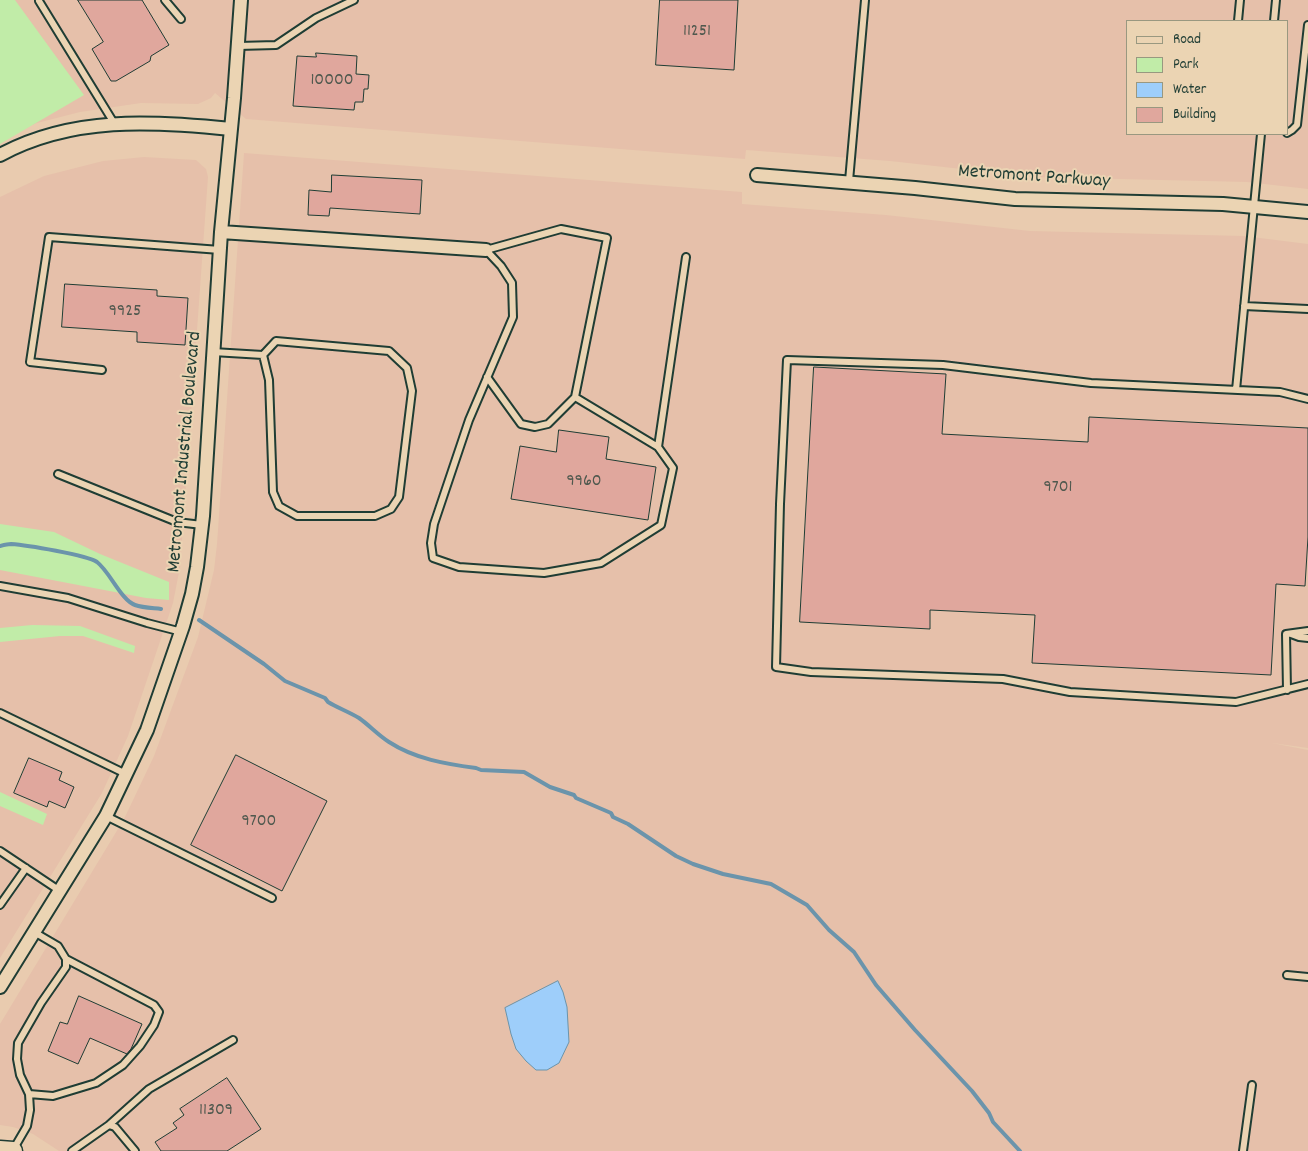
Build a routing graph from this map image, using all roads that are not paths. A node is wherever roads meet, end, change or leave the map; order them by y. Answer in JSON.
{"nodes":[{"id":1,"x":165,"y":0,"type":"edge"},
{"id":2,"x":241,"y":0,"type":"edge"},
{"id":3,"x":354,"y":0,"type":"edge"},
{"id":4,"x":865,"y":0,"type":"edge"},
{"id":5,"x":1240,"y":0,"type":"edge"},
{"id":6,"x":1276,"y":0,"type":"edge"},
{"id":7,"x":39,"y":1,"type":"edge"},
{"id":8,"x":181,"y":19,"type":"dead end"},
{"id":9,"x":1238,"y":20,"type":"edge"},
{"id":10,"x":1274,"y":20,"type":"edge"},
{"id":11,"x":1308,"y":25,"type":"edge"},
{"id":12,"x":238,"y":46,"type":"junction"},
{"id":13,"x":114,"y":123,"type":"junction"},
{"id":14,"x":231,"y":129,"type":"junction"},
{"id":15,"x":1288,"y":132,"type":"edge"},
{"id":16,"x":1261,"y":135,"type":"edge"},
{"id":17,"x":0,"y":155,"type":"edge"},
{"id":18,"x":757,"y":174,"type":"dead end"},
{"id":19,"x":848,"y":182,"type":"junction"},
{"id":20,"x":1254,"y":205,"type":"junction"},
{"id":21,"x":1308,"y":212,"type":"edge"},
{"id":22,"x":221,"y":232,"type":"junction"},
{"id":23,"x":220,"y":250,"type":"junction"},
{"id":24,"x":486,"y":250,"type":"junction"},
{"id":25,"x":686,"y":257,"type":"dead end"},
{"id":26,"x":1244,"y":306,"type":"junction"},
{"id":27,"x":1308,"y":309,"type":"edge"},
{"id":28,"x":213,"y":352,"type":"junction"},
{"id":29,"x":263,"y":355,"type":"junction"},
{"id":30,"x":102,"y":370,"type":"dead end"},
{"id":31,"x":487,"y":377,"type":"junction"},
{"id":32,"x":1236,"y":390,"type":"junction"},
{"id":33,"x":575,"y":397,"type":"junction"},
{"id":34,"x":1308,"y":399,"type":"edge"},
{"id":35,"x":658,"y":447,"type":"junction"},
{"id":36,"x":58,"y":474,"type":"dead end"},
{"id":37,"x":202,"y":526,"type":"junction"},
{"id":38,"x":0,"y":586,"type":"edge"},
{"id":39,"x":1308,"y":631,"type":"edge"},
{"id":40,"x":182,"y":632,"type":"junction"},
{"id":41,"x":1291,"y":634,"type":"junction"},
{"id":42,"x":1308,"y":638,"type":"edge"},
{"id":43,"x":1308,"y":684,"type":"edge"},
{"id":44,"x":1287,"y":690,"type":"junction"},
{"id":45,"x":0,"y":713,"type":"edge"},
{"id":46,"x":126,"y":774,"type":"junction"},
{"id":47,"x":106,"y":816,"type":"junction"},
{"id":48,"x":0,"y":851,"type":"edge"},
{"id":49,"x":26,"y":868,"type":"junction"},
{"id":50,"x":60,"y":891,"type":"junction"},
{"id":51,"x":272,"y":898,"type":"dead end"},
{"id":52,"x":0,"y":906,"type":"edge"},
{"id":53,"x":34,"y":932,"type":"junction"},
{"id":54,"x":66,"y":959,"type":"junction"},
{"id":55,"x":1287,"y":975,"type":"dead end"},
{"id":56,"x":1308,"y":977,"type":"edge"},
{"id":57,"x":0,"y":986,"type":"edge"},
{"id":58,"x":233,"y":1040,"type":"dead end"},
{"id":59,"x":1252,"y":1085,"type":"dead end"},
{"id":60,"x":29,"y":1094,"type":"junction"},
{"id":61,"x":109,"y":1125,"type":"junction"},
{"id":62,"x":0,"y":1150,"type":"edge"},
{"id":63,"x":13,"y":1151,"type":"edge"},
{"id":64,"x":72,"y":1151,"type":"edge"},
{"id":65,"x":135,"y":1151,"type":"edge"},
{"id":66,"x":1243,"y":1151,"type":"edge"}],
"edges":[{"from":1,"to":8,"type":"lane"},
{"from":2,"to":12,"type":"street","name":"Metromont Industrial Boulevard"},
{"from":3,"to":12,"type":"lane"},
{"from":4,"to":19,"type":"lane"},
{"from":5,"to":9,"type":"lane"},
{"from":6,"to":10,"type":"lane"},
{"from":7,"to":13,"type":"lane"},
{"from":11,"to":15,"type":"lane"},
{"from":12,"to":14,"type":"street","name":"Metromont Industrial Boulevard"},
{"from":13,"to":14,"type":"street"},
{"from":13,"to":17,"type":"street"},
{"from":14,"to":22,"type":"street","name":"Metromont Industrial Boulevard"},
{"from":16,"to":20,"type":"lane"},
{"from":18,"to":19,"type":"street","name":"Metromont Parkway"},
{"from":19,"to":20,"type":"street","name":"Metromont Parkway"},
{"from":20,"to":21,"type":"street","name":"Metromont Parkway"},
{"from":20,"to":26,"type":"lane"},
{"from":22,"to":23,"type":"street","name":"Metromont Industrial Boulevard"},
{"from":22,"to":24,"type":"street"},
{"from":23,"to":28,"type":"street","name":"Metromont Industrial Boulevard"},
{"from":23,"to":30,"type":"lane"},
{"from":24,"to":31,"type":"lane"},
{"from":24,"to":33,"type":"lane"},
{"from":25,"to":35,"type":"lane"},
{"from":26,"to":27,"type":"lane"},
{"from":26,"to":32,"type":"lane"},
{"from":28,"to":29,"type":"lane"},
{"from":28,"to":37,"type":"street","name":"Metromont Industrial Boulevard"},
{"from":29,"to":29,"type":"lane"},
{"from":31,"to":33,"type":"lane"},
{"from":31,"to":35,"type":"lane"},
{"from":32,"to":34,"type":"lane"},
{"from":32,"to":44,"type":"lane"},
{"from":33,"to":35,"type":"lane"},
{"from":36,"to":37,"type":"lane"},
{"from":37,"to":40,"type":"street","name":"Metromont Industrial Boulevard"},
{"from":38,"to":40,"type":"lane"},
{"from":39,"to":41,"type":"lane"},
{"from":40,"to":46,"type":"street","name":"Metromont Industrial Boulevard"},
{"from":41,"to":42,"type":"lane"},
{"from":41,"to":44,"type":"lane"},
{"from":43,"to":44,"type":"lane"},
{"from":45,"to":46,"type":"lane"},
{"from":46,"to":47,"type":"street","name":"Metromont Industrial Boulevard"},
{"from":47,"to":50,"type":"street","name":"Metromont Industrial Boulevard"},
{"from":47,"to":51,"type":"lane"},
{"from":48,"to":49,"type":"lane"},
{"from":49,"to":50,"type":"lane"},
{"from":49,"to":52,"type":"lane"},
{"from":50,"to":53,"type":"street","name":"Metromont Industrial Boulevard"},
{"from":53,"to":54,"type":"lane"},
{"from":53,"to":57,"type":"street","name":"Metromont Industrial Boulevard"},
{"from":54,"to":60,"type":"lane"},
{"from":54,"to":60,"type":"lane"},
{"from":55,"to":56,"type":"lane"},
{"from":58,"to":61,"type":"lane"},
{"from":59,"to":66,"type":"lane"},
{"from":60,"to":63,"type":"lane"},
{"from":61,"to":64,"type":"lane"},
{"from":61,"to":65,"type":"lane"},
{"from":62,"to":63,"type":"main road"}]}
